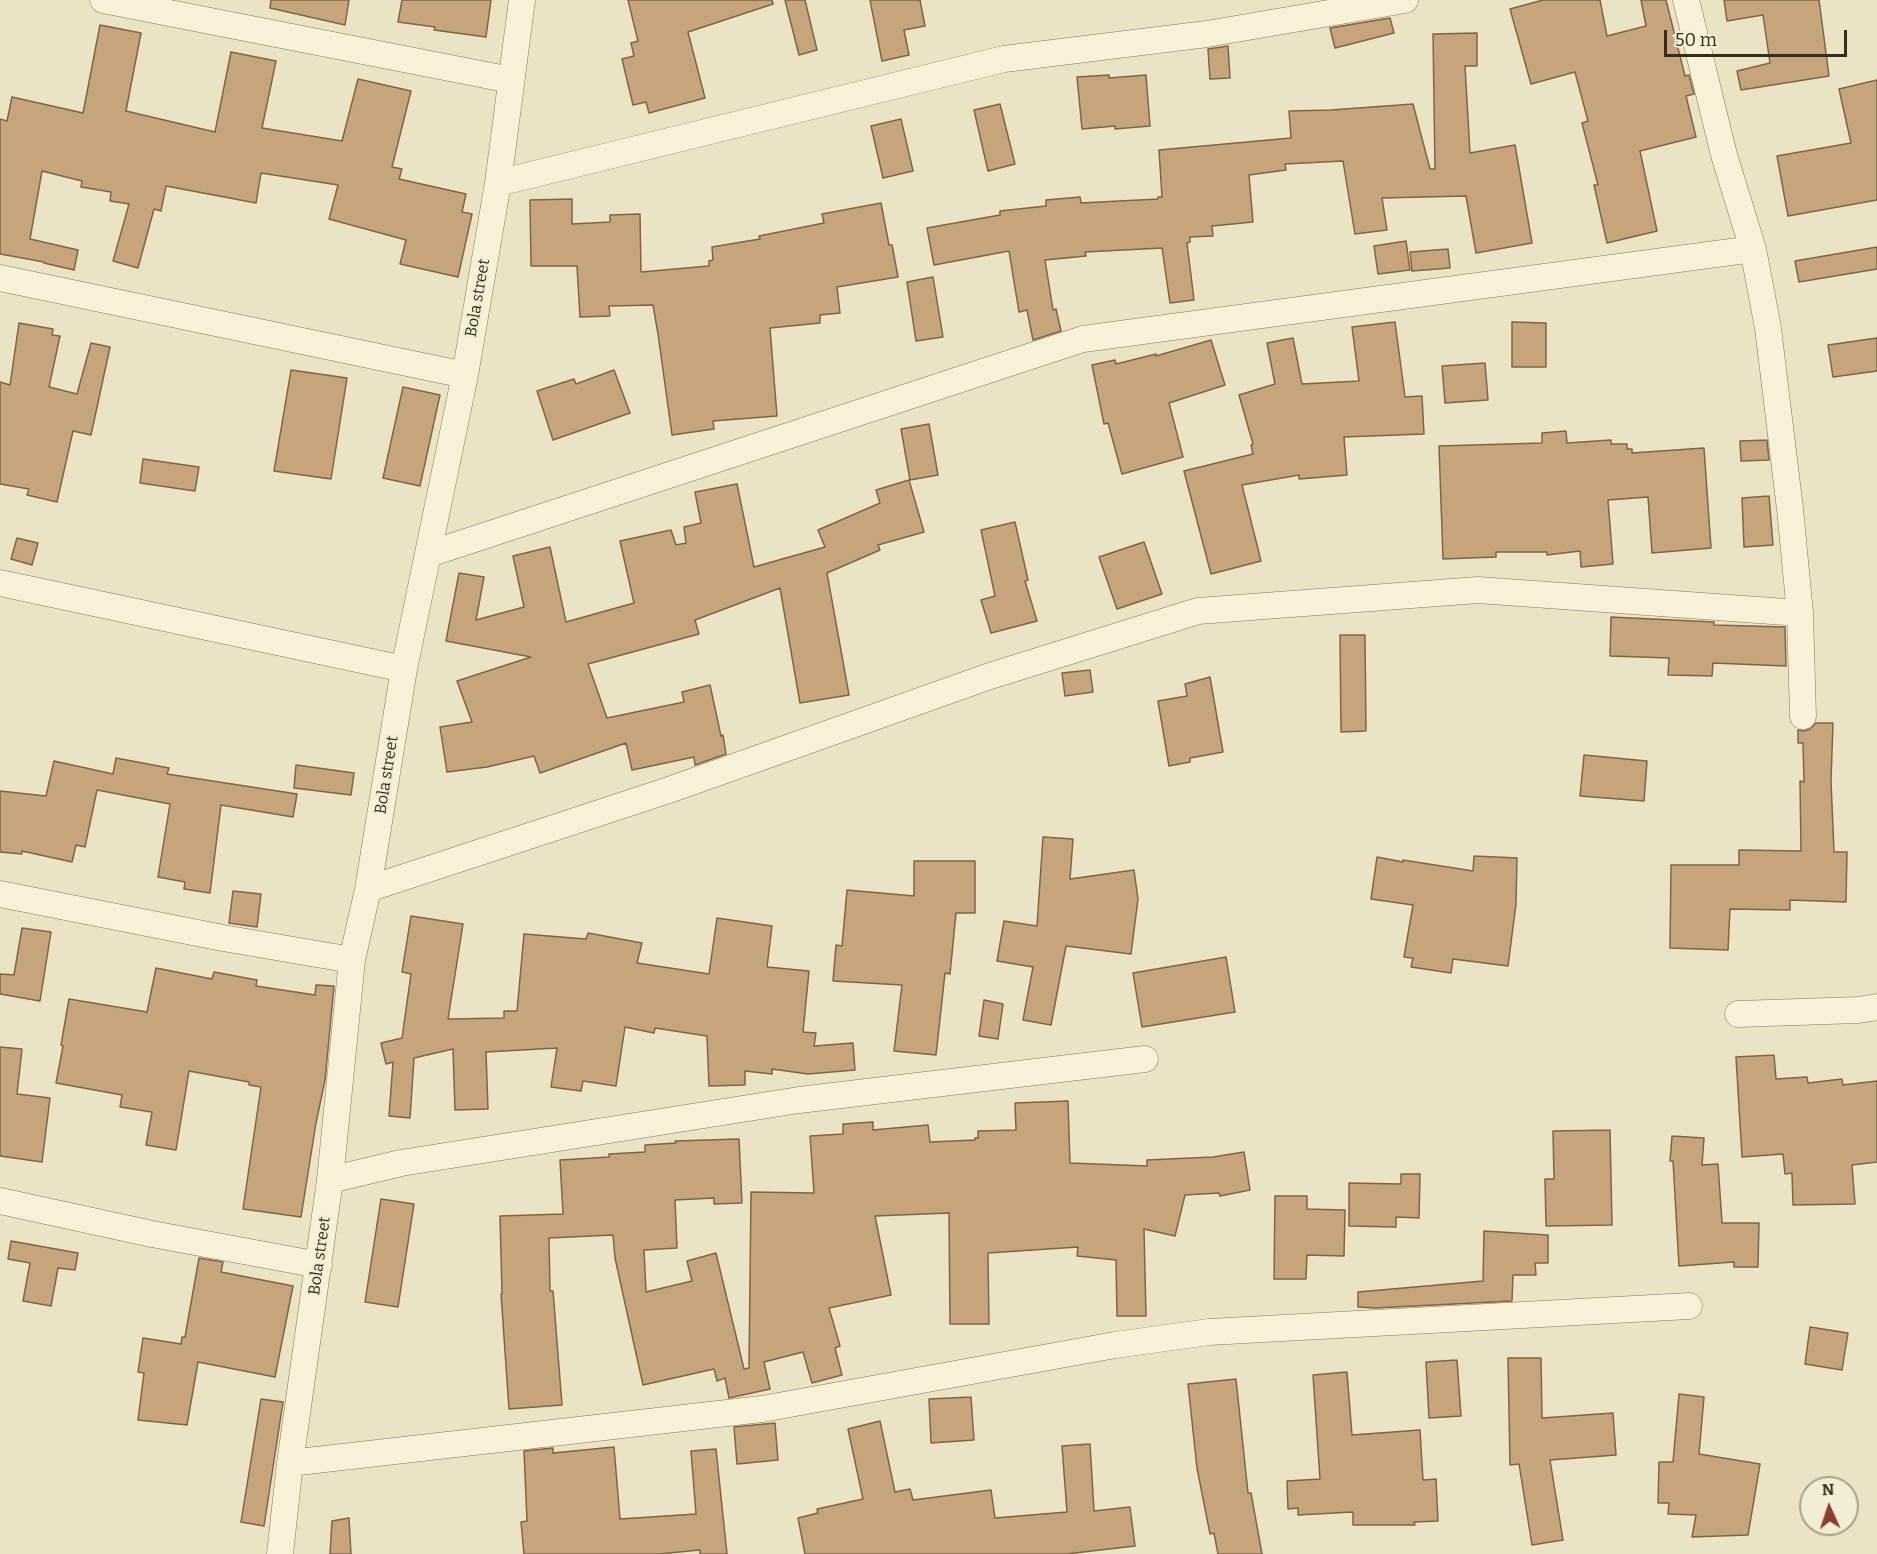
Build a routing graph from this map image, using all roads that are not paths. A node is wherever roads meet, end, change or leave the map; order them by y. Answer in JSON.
{"nodes":[{"id":1,"x":103,"y":0,"type":"edge"},
{"id":2,"x":522,"y":0,"type":"edge"},
{"id":3,"x":1405,"y":0,"type":"edge"},
{"id":4,"x":1686,"y":0,"type":"edge"},
{"id":5,"x":511,"y":80,"type":"junction"},
{"id":6,"x":498,"y":183,"type":"junction"},
{"id":7,"x":1753,"y":249,"type":"junction"},
{"id":8,"x":0,"y":278,"type":"edge"},
{"id":9,"x":465,"y":375,"type":"junction"},
{"id":10,"x":429,"y":554,"type":"junction"},
{"id":11,"x":0,"y":583,"type":"edge"},
{"id":12,"x":1800,"y":613,"type":"junction"},
{"id":13,"x":404,"y":669,"type":"junction"},
{"id":14,"x":1803,"y":716,"type":"dead end"},
{"id":15,"x":368,"y":889,"type":"junction"},
{"id":16,"x":0,"y":894,"type":"edge"},
{"id":17,"x":352,"y":960,"type":"junction"},
{"id":18,"x":1877,"y":1007,"type":"edge"},
{"id":19,"x":1738,"y":1014,"type":"dead end"},
{"id":20,"x":1145,"y":1059,"type":"dead end"},
{"id":21,"x":330,"y":1180,"type":"junction"},
{"id":22,"x":0,"y":1201,"type":"edge"},
{"id":23,"x":318,"y":1265,"type":"junction"},
{"id":24,"x":1689,"y":1306,"type":"dead end"},
{"id":25,"x":290,"y":1463,"type":"junction"},
{"id":26,"x":280,"y":1554,"type":"edge"}],
"edges":[{"from":1,"to":5,"type":"street"},
{"from":2,"to":5,"type":"street","name":"Bola street"},
{"from":3,"to":6,"type":"street"},
{"from":4,"to":7,"type":"street"},
{"from":5,"to":6,"type":"street","name":"Bola street"},
{"from":6,"to":9,"type":"street","name":"Bola street"},
{"from":7,"to":10,"type":"street"},
{"from":7,"to":12,"type":"street"},
{"from":8,"to":9,"type":"street"},
{"from":9,"to":10,"type":"street","name":"Bola street"},
{"from":10,"to":13,"type":"street","name":"Bola street"},
{"from":11,"to":13,"type":"street"},
{"from":12,"to":14,"type":"street"},
{"from":12,"to":15,"type":"street"},
{"from":13,"to":15,"type":"street","name":"Bola street"},
{"from":15,"to":17,"type":"street","name":"Bola street"},
{"from":16,"to":17,"type":"street"},
{"from":17,"to":21,"type":"street","name":"Bola street"},
{"from":18,"to":19,"type":"street"},
{"from":20,"to":21,"type":"street"},
{"from":21,"to":23,"type":"street","name":"Bola street"},
{"from":22,"to":23,"type":"street"},
{"from":23,"to":25,"type":"street","name":"Bola street"},
{"from":24,"to":25,"type":"street"},
{"from":25,"to":26,"type":"street","name":"Bola street"}]}
